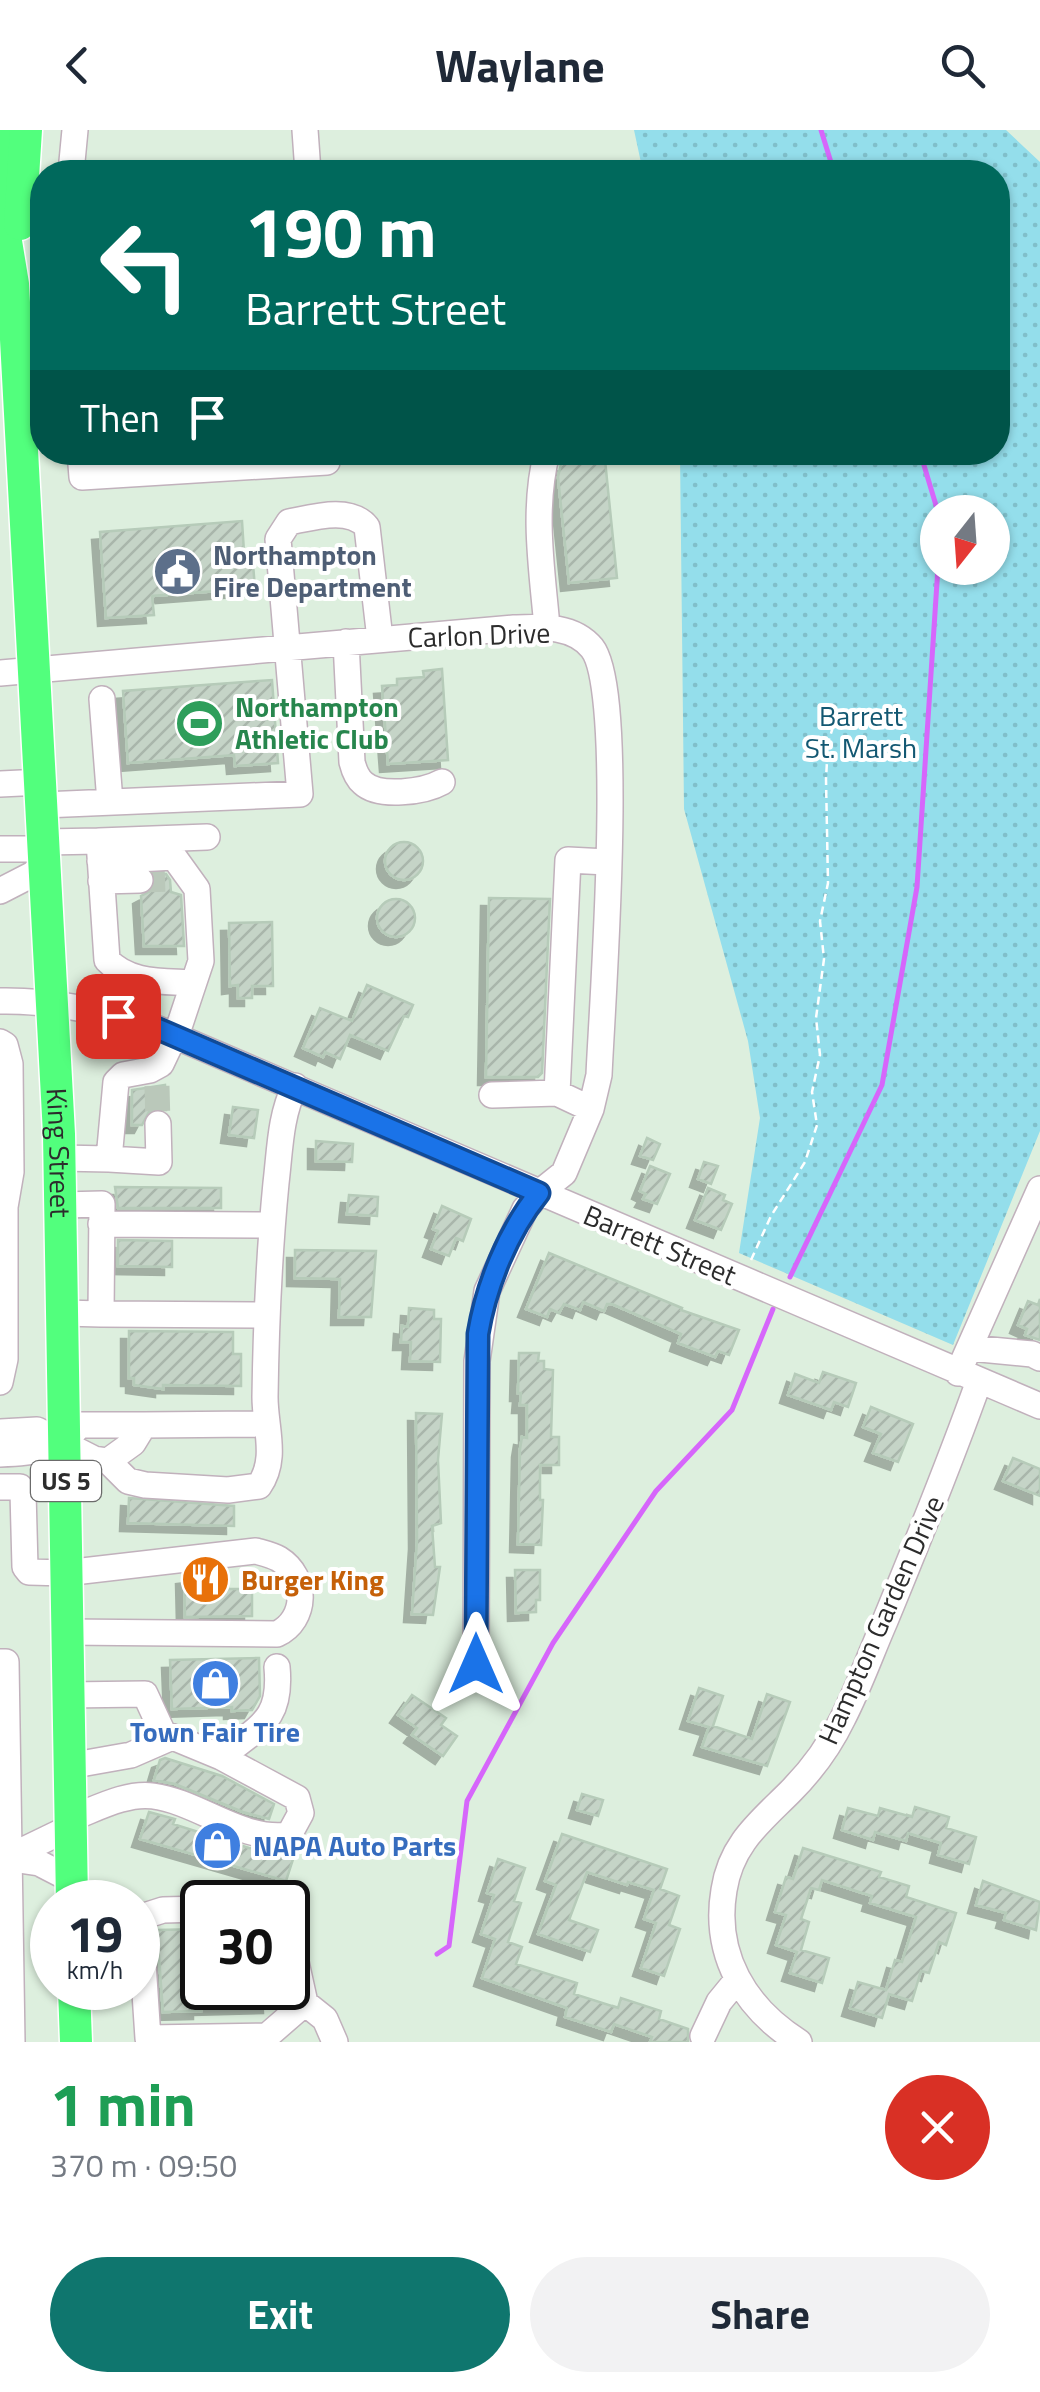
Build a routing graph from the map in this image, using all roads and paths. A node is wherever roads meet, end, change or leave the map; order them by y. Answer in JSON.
{"nodes":[{"id":1,"x":2,"y":130,"type":"edge"},
{"id":2,"x":26,"y":130,"type":"edge"},
{"id":3,"x":75,"y":130,"type":"edge"},
{"id":4,"x":305,"y":130,"type":"edge"},
{"id":5,"x":72,"y":160,"type":"edge"},
{"id":6,"x":307,"y":160,"type":"edge"},
{"id":7,"x":30,"y":210,"type":"edge"},
{"id":8,"x":30,"y":233,"type":"edge"},
{"id":9,"x":14,"y":284,"type":"junction"},
{"id":10,"x":10,"y":400,"type":"edge"},
{"id":11,"x":30,"y":433,"type":"edge"},
{"id":12,"x":32,"y":465,"type":"edge"},
{"id":13,"x":81,"y":465,"type":"edge"},
{"id":14,"x":282,"y":465,"type":"edge"},
{"id":15,"x":544,"y":465,"type":"edge"},
{"id":16,"x":547,"y":627,"type":"junction"},
{"id":17,"x":380,"y":639,"type":"junction"},
{"id":18,"x":346,"y":642,"type":"junction"},
{"id":19,"x":289,"y":647,"type":"junction"},
{"id":20,"x":34,"y":669,"type":"junction"},
{"id":21,"x":0,"y":673,"type":"edge"},
{"id":22,"x":102,"y":699,"type":"dead end"},
{"id":23,"x":837,"y":714,"type":"dead end"},
{"id":24,"x":442,"y":782,"type":"dead end"},
{"id":25,"x":0,"y":784,"type":"edge"},
{"id":26,"x":42,"y":793,"type":"junction"},
{"id":27,"x":110,"y":802,"type":"junction"},
{"id":28,"x":207,"y":837,"type":"dead end"},
{"id":29,"x":0,"y":849,"type":"edge"},
{"id":30,"x":46,"y":851,"type":"junction"},
{"id":31,"x":100,"y":861,"type":"junction"},
{"id":32,"x":607,"y":862,"type":"junction"},
{"id":33,"x":140,"y":880,"type":"tunnel mouth"},
{"id":34,"x":0,"y":891,"type":"edge"},
{"id":35,"x":49,"y":910,"type":"junction"},
{"id":36,"x":197,"y":972,"type":"junction"},
{"id":37,"x":0,"y":1001,"type":"edge"},
{"id":38,"x":54,"y":1003,"type":"junction"},
{"id":39,"x":175,"y":1036,"type":"junction"},
{"id":40,"x":0,"y":1042,"type":"edge"},
{"id":41,"x":295,"y":1086,"type":"junction"},
{"id":42,"x":557,"y":1093,"type":"junction"},
{"id":43,"x":492,"y":1095,"type":"dead end"},
{"id":44,"x":591,"y":1109,"type":"junction"},
{"id":45,"x":152,"y":1124,"type":"tunnel mouth"},
{"id":46,"x":60,"y":1158,"type":"junction"},
{"id":47,"x":109,"y":1158,"type":"junction"},
{"id":48,"x":6,"y":1164,"type":"edge"},
{"id":49,"x":1040,"y":1189,"type":"edge"},
{"id":50,"x":539,"y":1193,"type":"junction"},
{"id":51,"x":62,"y":1205,"type":"junction"},
{"id":52,"x":272,"y":1225,"type":"junction"},
{"id":53,"x":100,"y":1235,"type":"junction"},
{"id":54,"x":63,"y":1248,"type":"junction"},
{"id":55,"x":749,"y":1266,"type":"dead end"},
{"id":56,"x":64,"y":1314,"type":"junction"},
{"id":57,"x":100,"y":1314,"type":"junction"},
{"id":58,"x":266,"y":1315,"type":"junction"},
{"id":59,"x":970,"y":1348,"type":"junction"},
{"id":60,"x":1040,"y":1358,"type":"edge"},
{"id":61,"x":969,"y":1377,"type":"junction"},
{"id":62,"x":0,"y":1382,"type":"edge"},
{"id":63,"x":1040,"y":1406,"type":"edge"},
{"id":64,"x":265,"y":1424,"type":"junction"},
{"id":65,"x":144,"y":1425,"type":"junction"},
{"id":66,"x":0,"y":1432,"type":"edge"},
{"id":67,"x":65,"y":1442,"type":"junction"},
{"id":68,"x":0,"y":1454,"type":"edge"},
{"id":69,"x":108,"y":1462,"type":"junction"},
{"id":70,"x":0,"y":1487,"type":"edge"},
{"id":71,"x":66,"y":1572,"type":"junction"},
{"id":72,"x":66,"y":1632,"type":"junction"},
{"id":73,"x":0,"y":1662,"type":"edge"},
{"id":74,"x":476,"y":1664,"type":"dead end"},
{"id":75,"x":276,"y":1667,"type":"dead end"},
{"id":76,"x":67,"y":1695,"type":"junction"},
{"id":77,"x":4,"y":1714,"type":"edge"},
{"id":78,"x":170,"y":1738,"type":"junction"},
{"id":79,"x":221,"y":1756,"type":"junction"},
{"id":80,"x":68,"y":1766,"type":"junction"},
{"id":81,"x":70,"y":1824,"type":"junction"},
{"id":82,"x":5,"y":1857,"type":"edge"},
{"id":83,"x":58,"y":1880,"type":"edge"},
{"id":84,"x":71,"y":1880,"type":"edge"},
{"id":85,"x":737,"y":1980,"type":"junction"},
{"id":86,"x":6,"y":2001,"type":"edge"},
{"id":87,"x":310,"y":2007,"type":"edge"},
{"id":88,"x":75,"y":2010,"type":"edge"},
{"id":89,"x":146,"y":2010,"type":"edge"},
{"id":90,"x":298,"y":2010,"type":"edge"},
{"id":91,"x":702,"y":2036,"type":"dead end"},
{"id":92,"x":267,"y":2039,"type":"edge"},
{"id":93,"x":12,"y":2042,"type":"edge"},
{"id":94,"x":76,"y":2042,"type":"edge"},
{"id":95,"x":335,"y":2042,"type":"edge"},
{"id":96,"x":800,"y":2042,"type":"edge"}],
"edges":[{"from":1,"to":9,"type":"main road","name":"King Street","number":"US 5"},
{"from":2,"to":7,"type":"main road","name":"King Street","number":"US 5"},
{"from":3,"to":5,"type":"street"},
{"from":4,"to":6,"type":"street"},
{"from":8,"to":9,"type":"main road","name":"King Street","number":"US 5"},
{"from":9,"to":10,"type":"main road","name":"King Street","number":"US 5"},
{"from":10,"to":11,"type":"main road","name":"King Street","number":"US 5"},
{"from":12,"to":20,"type":"main road","name":"King Street","number":"US 5"},
{"from":13,"to":14,"type":"street"},
{"from":15,"to":16,"type":"street"},
{"from":16,"to":17,"type":"street","name":"Carlon Drive"},
{"from":16,"to":32,"type":"street","name":"Carlon Drive"},
{"from":17,"to":18,"type":"street","name":"Carlon Drive"},
{"from":17,"to":19,"type":"street"},
{"from":18,"to":19,"type":"street","name":"Carlon Drive"},
{"from":18,"to":24,"type":"street"},
{"from":19,"to":20,"type":"street","name":"Carlon Drive"},
{"from":19,"to":27,"type":"street"},
{"from":20,"to":21,"type":"street","name":"Carlon Drive"},
{"from":20,"to":26,"type":"main road","name":"King Street","number":"US 5"},
{"from":22,"to":27,"type":"street"},
{"from":23,"to":55,"type":"path"},
{"from":25,"to":26,"type":"street"},
{"from":26,"to":27,"type":"street"},
{"from":26,"to":30,"type":"main road","name":"King Street","number":"US 5"},
{"from":28,"to":31,"type":"street"},
{"from":29,"to":30,"type":"street"},
{"from":30,"to":31,"type":"street"},
{"from":30,"to":34,"type":"street"},
{"from":30,"to":35,"type":"main road","name":"King Street","number":"US 5"},
{"from":31,"to":33,"type":"street"},
{"from":31,"to":36,"type":"street"},
{"from":31,"to":36,"type":"street"},
{"from":32,"to":42,"type":"street"},
{"from":32,"to":44,"type":"street","name":"Carlon Drive"},
{"from":34,"to":35,"type":"street"},
{"from":35,"to":38,"type":"main road","name":"King Street","number":"US 5"},
{"from":36,"to":39,"type":"street"},
{"from":37,"to":38,"type":"street","name":"Barrett Street"},
{"from":38,"to":39,"type":"street","name":"Barrett Street"},
{"from":38,"to":46,"type":"main road","name":"King Street","number":"US 5"},
{"from":39,"to":41,"type":"street","name":"Barrett Street"},
{"from":39,"to":47,"type":"street"},
{"from":40,"to":48,"type":"street"},
{"from":41,"to":50,"type":"street","name":"Barrett Street"},
{"from":41,"to":52,"type":"street"},
{"from":42,"to":43,"type":"street"},
{"from":42,"to":44,"type":"street"},
{"from":44,"to":50,"type":"street","name":"Carlon Drive"},
{"from":45,"to":47,"type":"street"},
{"from":46,"to":47,"type":"street"},
{"from":46,"to":51,"type":"main road","name":"King Street","number":"US 5"},
{"from":48,"to":62,"type":"street"},
{"from":49,"to":59,"type":"street","name":"Hampton Garden Drive"},
{"from":50,"to":61,"type":"street","name":"Barrett Street"},
{"from":50,"to":74,"type":"street","name":"Carlon Drive"},
{"from":51,"to":53,"type":"street"},
{"from":51,"to":54,"type":"main road","name":"King Street","number":"US 5"},
{"from":52,"to":53,"type":"street"},
{"from":52,"to":58,"type":"street"},
{"from":53,"to":54,"type":"street"},
{"from":53,"to":57,"type":"street"},
{"from":54,"to":56,"type":"main road","name":"King Street","number":"US 5"},
{"from":56,"to":57,"type":"street"},
{"from":56,"to":67,"type":"main road","name":"King Street","number":"US 5"},
{"from":57,"to":58,"type":"street"},
{"from":58,"to":64,"type":"street"},
{"from":59,"to":60,"type":"street"},
{"from":59,"to":61,"type":"street","name":"Hampton Garden Drive"},
{"from":61,"to":63,"type":"street","name":"Barrett Street"},
{"from":61,"to":85,"type":"street","name":"Hampton Garden Drive"},
{"from":64,"to":65,"type":"street"},
{"from":64,"to":69,"type":"street"},
{"from":65,"to":67,"type":"street"},
{"from":65,"to":69,"type":"street"},
{"from":66,"to":67,"type":"street"},
{"from":67,"to":68,"type":"street"},
{"from":67,"to":69,"type":"street"},
{"from":67,"to":71,"type":"main road","name":"King Street","number":"US 5"},
{"from":70,"to":71,"type":"street"},
{"from":71,"to":72,"type":"main road","name":"King Street","number":"US 5"},
{"from":71,"to":72,"type":"street"},
{"from":72,"to":76,"type":"main road","name":"King Street","number":"US 5"},
{"from":73,"to":77,"type":"street"},
{"from":75,"to":79,"type":"street"},
{"from":76,"to":78,"type":"street"},
{"from":76,"to":80,"type":"main road","name":"King Street","number":"US 5"},
{"from":77,"to":82,"type":"street"},
{"from":78,"to":79,"type":"street"},
{"from":78,"to":80,"type":"street"},
{"from":79,"to":81,"type":"street"},
{"from":80,"to":81,"type":"main road","name":"King Street","number":"US 5"},
{"from":81,"to":82,"type":"street"},
{"from":81,"to":84,"type":"main road","name":"King Street","number":"US 5"},
{"from":82,"to":83,"type":"street"},
{"from":82,"to":86,"type":"street"},
{"from":85,"to":91,"type":"street"},
{"from":85,"to":96,"type":"street","name":"Hampton Garden Drive"},
{"from":86,"to":93,"type":"street"},
{"from":87,"to":95,"type":"street"},
{"from":88,"to":94,"type":"main road"},
{"from":89,"to":92,"type":"street"},
{"from":90,"to":92,"type":"street"}]}
